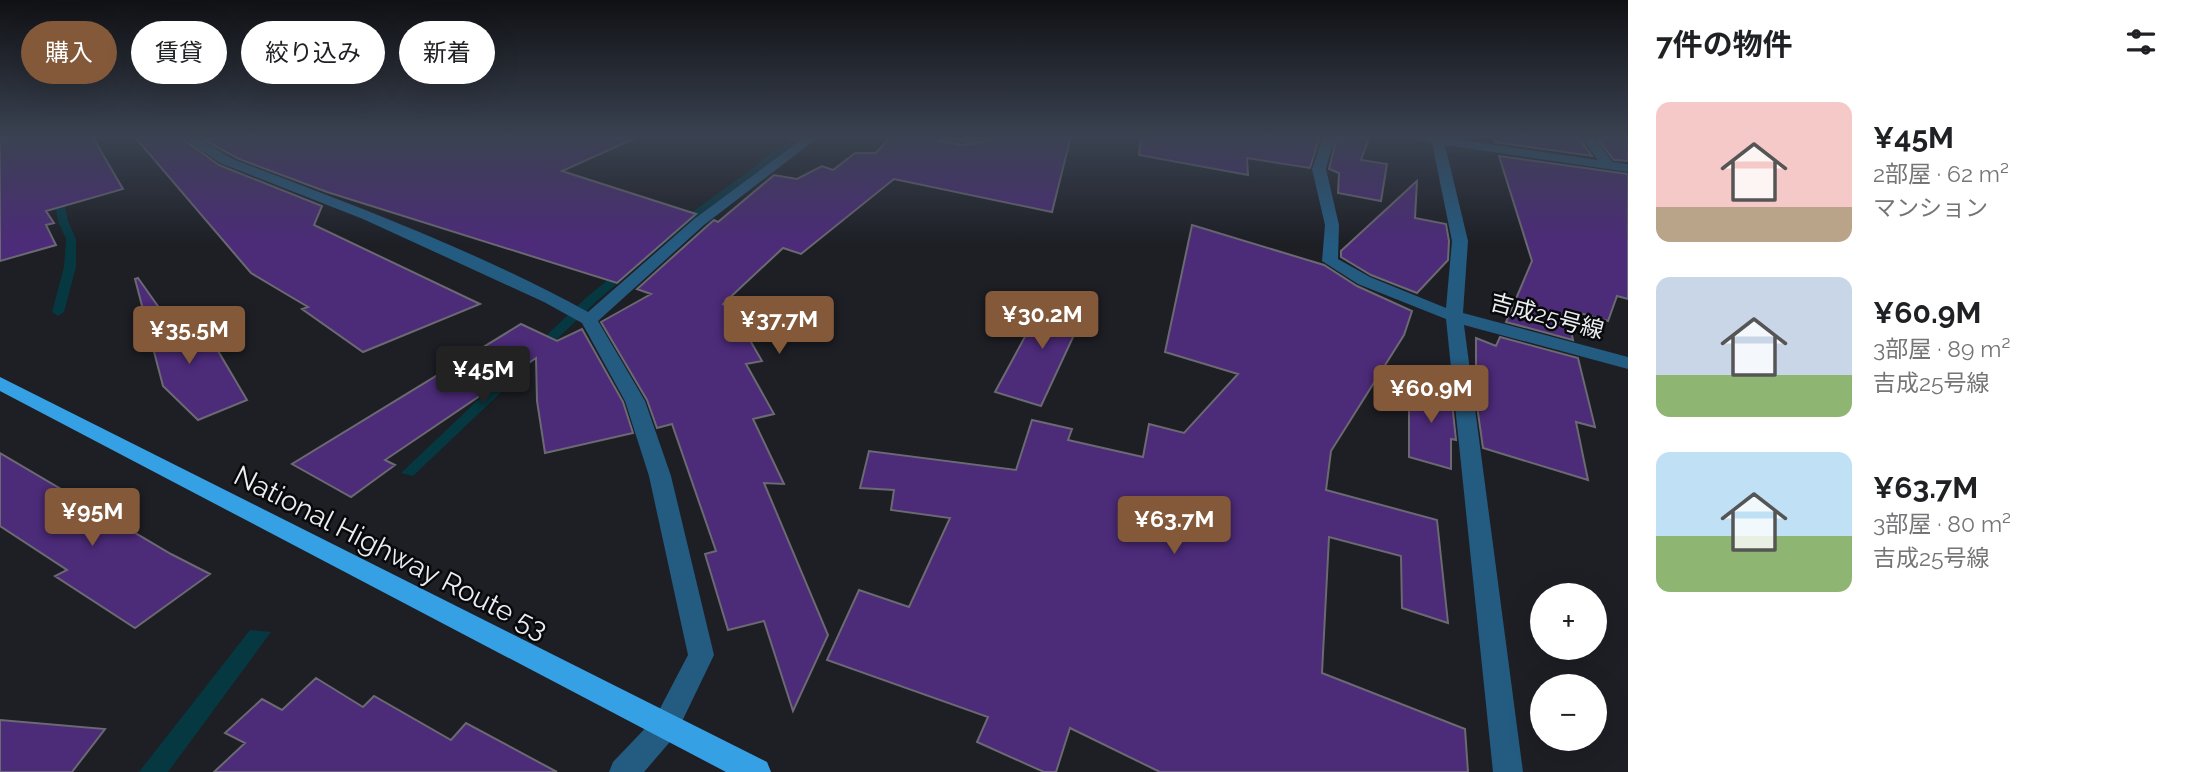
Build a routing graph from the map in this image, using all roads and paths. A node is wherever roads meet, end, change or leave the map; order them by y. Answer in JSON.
{"nodes":[{"id":1,"x":256,"y":172,"type":"edge"},
{"id":2,"x":766,"y":172,"type":"edge"},
{"id":3,"x":1320,"y":172,"type":"edge"},
{"id":4,"x":1445,"y":172,"type":"edge"},
{"id":5,"x":1454,"y":317,"type":"junction"},
{"id":6,"x":589,"y":320,"type":"junction"},
{"id":7,"x":1628,"y":363,"type":"edge"},
{"id":8,"x":3,"y":388,"type":"edge"},
{"id":9,"x":665,"y":727,"type":"junction"},
{"id":10,"x":624,"y":772,"type":"edge"},
{"id":11,"x":756,"y":772,"type":"edge"},
{"id":12,"x":1508,"y":772,"type":"edge"}],
"edges":[{"from":1,"to":6,"type":"street"},
{"from":2,"to":6,"type":"street"},
{"from":3,"to":5,"type":"street","name":"吉成25号線"},
{"from":4,"to":5,"type":"street"},
{"from":5,"to":7,"type":"street","name":"吉成25号線"},
{"from":5,"to":12,"type":"street"},
{"from":6,"to":9,"type":"street"},
{"from":8,"to":9,"type":"highway","name":"National Highway Route 53"},
{"from":9,"to":10,"type":"street"},
{"from":9,"to":11,"type":"highway","name":"National Highway Route 53"}]}
